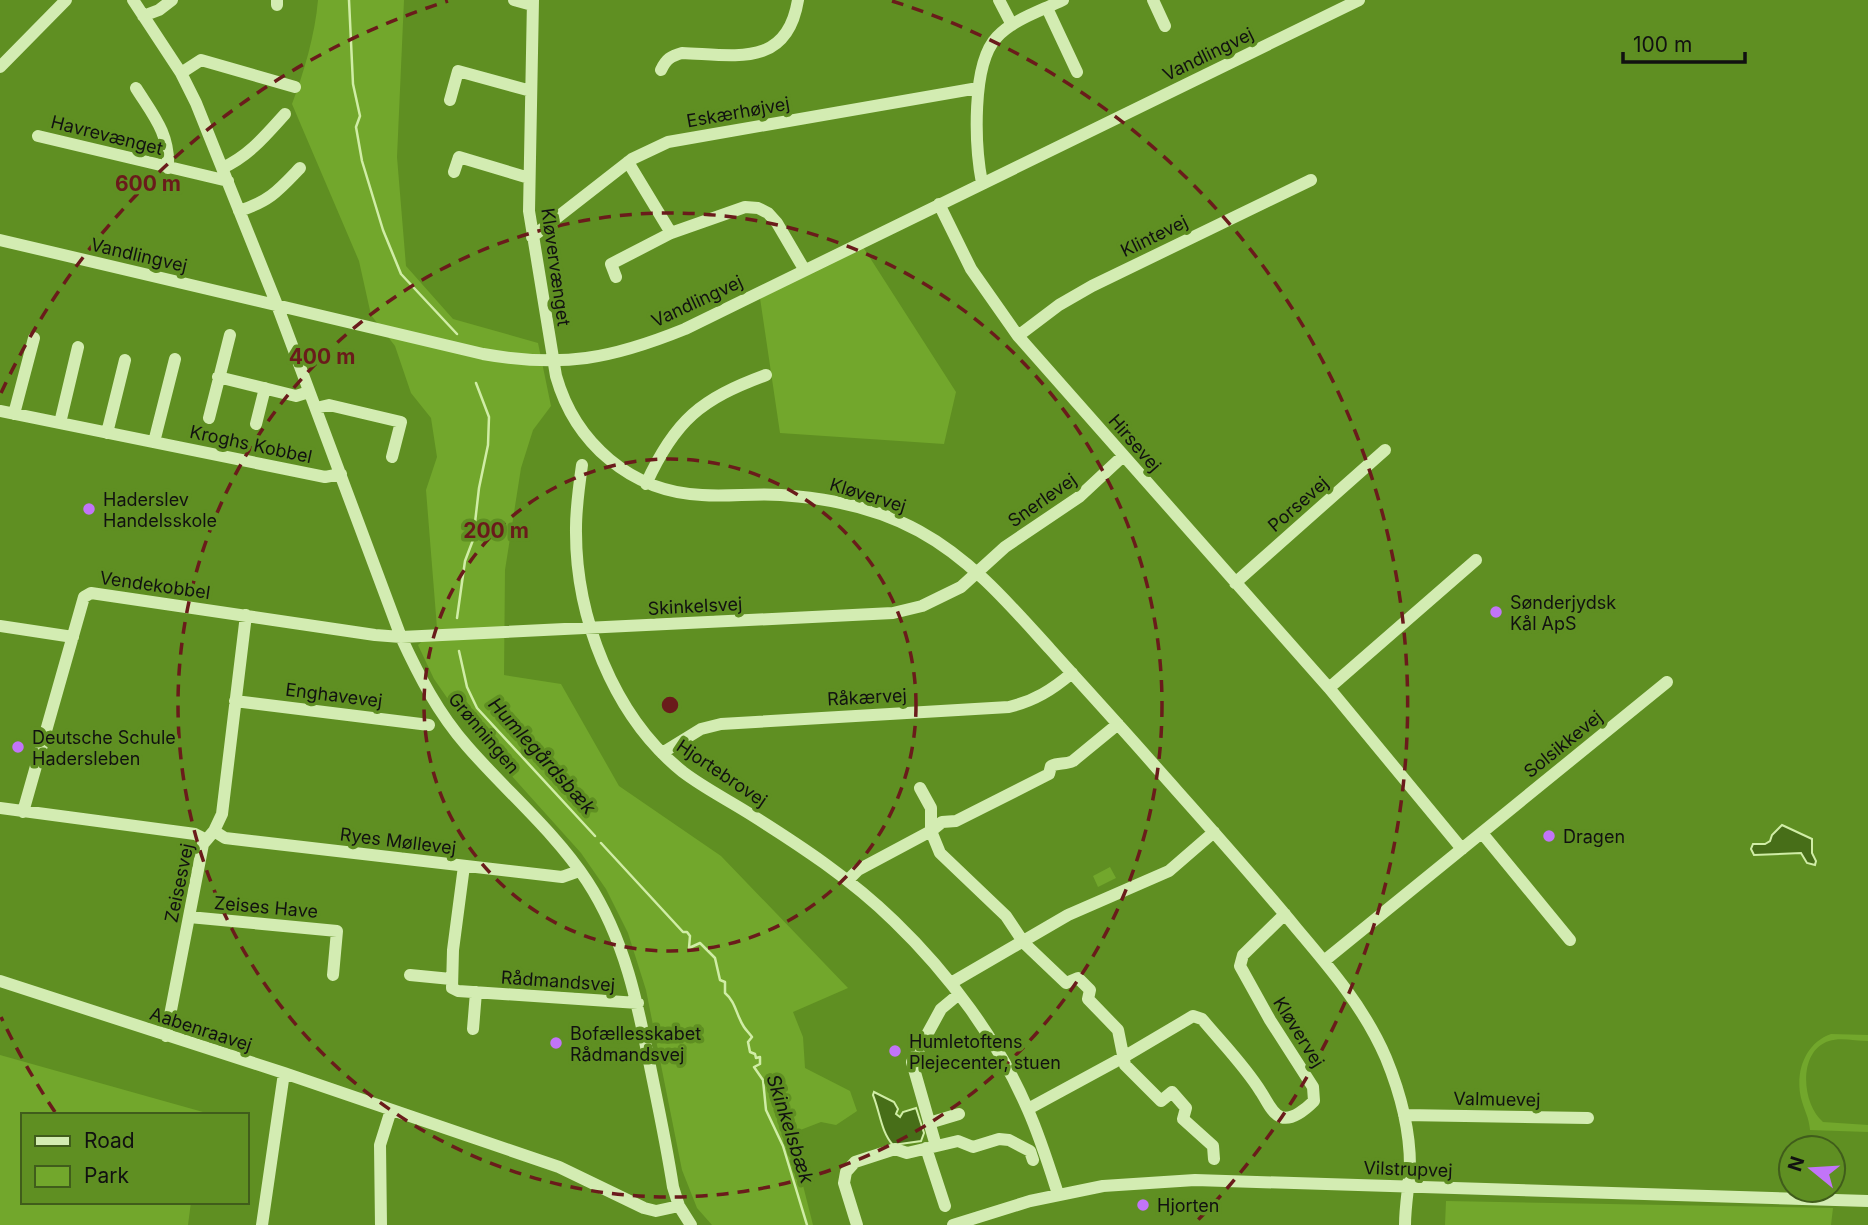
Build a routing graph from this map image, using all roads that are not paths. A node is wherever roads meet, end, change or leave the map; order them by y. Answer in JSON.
{"nodes":[{"id":1,"x":66,"y":0,"type":"edge"},
{"id":2,"x":133,"y":0,"type":"edge"},
{"id":3,"x":173,"y":0,"type":"edge"},
{"id":4,"x":514,"y":0,"type":"edge"},
{"id":5,"x":798,"y":0,"type":"edge"},
{"id":6,"x":999,"y":0,"type":"edge"},
{"id":7,"x":1063,"y":0,"type":"edge"},
{"id":8,"x":1153,"y":0,"type":"edge"},
{"id":9,"x":1359,"y":0,"type":"edge"},
{"id":10,"x":532,"y":3,"type":"edge"},
{"id":11,"x":1047,"y":8,"type":"junction"},
{"id":12,"x":144,"y":16,"type":"junction"},
{"id":13,"x":1012,"y":25,"type":"junction"},
{"id":14,"x":1165,"y":26,"type":"dead end"},
{"id":15,"x":0,"y":67,"type":"edge"},
{"id":16,"x":661,"y":70,"type":"dead end"},
{"id":17,"x":1077,"y":72,"type":"dead end"},
{"id":18,"x":181,"y":73,"type":"junction"},
{"id":19,"x":136,"y":88,"type":"dead end"},
{"id":20,"x":295,"y":88,"type":"dead end"},
{"id":21,"x":978,"y":88,"type":"junction"},
{"id":22,"x":531,"y":91,"type":"junction"},
{"id":23,"x":450,"y":100,"type":"dead end"},
{"id":24,"x":285,"y":114,"type":"dead end"},
{"id":25,"x":38,"y":136,"type":"dead end"},
{"id":26,"x":628,"y":162,"type":"junction"},
{"id":27,"x":168,"y":168,"type":"junction"},
{"id":28,"x":222,"y":168,"type":"junction"},
{"id":29,"x":300,"y":168,"type":"dead end"},
{"id":30,"x":454,"y":172,"type":"dead end"},
{"id":31,"x":529,"y":178,"type":"junction"},
{"id":32,"x":1311,"y":180,"type":"dead end"},
{"id":33,"x":228,"y":181,"type":"junction"},
{"id":34,"x":982,"y":183,"type":"junction"},
{"id":35,"x":939,"y":204,"type":"junction"},
{"id":36,"x":239,"y":211,"type":"junction"},
{"id":37,"x":671,"y":233,"type":"junction"},
{"id":38,"x":532,"y":237,"type":"junction"},
{"id":39,"x":0,"y":240,"type":"edge"},
{"id":40,"x":804,"y":269,"type":"junction"},
{"id":41,"x":616,"y":277,"type":"dead end"},
{"id":42,"x":277,"y":305,"type":"junction"},
{"id":43,"x":230,"y":335,"type":"dead end"},
{"id":44,"x":1018,"y":336,"type":"junction"},
{"id":45,"x":34,"y":338,"type":"dead end"},
{"id":46,"x":78,"y":347,"type":"dead end"},
{"id":47,"x":175,"y":359,"type":"dead end"},
{"id":48,"x":125,"y":360,"type":"dead end"},
{"id":49,"x":553,"y":362,"type":"junction"},
{"id":50,"x":766,"y":375,"type":"dead end"},
{"id":51,"x":218,"y":377,"type":"junction"},
{"id":52,"x":265,"y":388,"type":"junction"},
{"id":53,"x":309,"y":392,"type":"junction"},
{"id":54,"x":316,"y":408,"type":"junction"},
{"id":55,"x":0,"y":411,"type":"edge"},
{"id":56,"x":15,"y":414,"type":"junction"},
{"id":57,"x":209,"y":418,"type":"dead end"},
{"id":58,"x":60,"y":423,"type":"junction"},
{"id":59,"x":256,"y":424,"type":"dead end"},
{"id":60,"x":107,"y":433,"type":"junction"},
{"id":61,"x":154,"y":442,"type":"junction"},
{"id":62,"x":1385,"y":450,"type":"dead end"},
{"id":63,"x":1123,"y":456,"type":"junction"},
{"id":64,"x":392,"y":457,"type":"dead end"},
{"id":65,"x":582,"y":465,"type":"dead end"},
{"id":66,"x":341,"y":474,"type":"junction"},
{"id":67,"x":646,"y":484,"type":"junction"},
{"id":68,"x":1476,"y":560,"type":"dead end"},
{"id":69,"x":979,"y":572,"type":"junction"},
{"id":70,"x":1235,"y":583,"type":"junction"},
{"id":71,"x":246,"y":615,"type":"junction"},
{"id":72,"x":0,"y":626,"type":"edge"},
{"id":73,"x":593,"y":629,"type":"junction"},
{"id":74,"x":73,"y":637,"type":"junction"},
{"id":75,"x":401,"y":637,"type":"junction"},
{"id":76,"x":1072,"y":673,"type":"junction"},
{"id":77,"x":1667,"y":682,"type":"dead end"},
{"id":78,"x":1329,"y":688,"type":"junction"},
{"id":79,"x":235,"y":701,"type":"junction"},
{"id":80,"x":429,"y":724,"type":"dead end"},
{"id":81,"x":1118,"y":724,"type":"junction"},
{"id":82,"x":662,"y":753,"type":"junction"},
{"id":83,"x":920,"y":788,"type":"dead end"},
{"id":84,"x":0,"y":808,"type":"edge"},
{"id":85,"x":23,"y":811,"type":"junction"},
{"id":86,"x":931,"y":831,"type":"junction"},
{"id":87,"x":1214,"y":832,"type":"junction"},
{"id":88,"x":1482,"y":833,"type":"junction"},
{"id":89,"x":210,"y":835,"type":"junction"},
{"id":90,"x":1462,"y":849,"type":"junction"},
{"id":91,"x":464,"y":866,"type":"junction"},
{"id":92,"x":579,"y":870,"type":"junction"},
{"id":93,"x":848,"y":880,"type":"junction"},
{"id":94,"x":1285,"y":915,"type":"junction"},
{"id":95,"x":189,"y":917,"type":"junction"},
{"id":96,"x":1570,"y":940,"type":"dead end"},
{"id":97,"x":1024,"y":943,"type":"junction"},
{"id":98,"x":1324,"y":961,"type":"junction"},
{"id":99,"x":333,"y":975,"type":"dead end"},
{"id":100,"x":410,"y":975,"type":"dead end"},
{"id":101,"x":451,"y":979,"type":"junction"},
{"id":102,"x":0,"y":981,"type":"edge"},
{"id":103,"x":955,"y":989,"type":"junction"},
{"id":104,"x":476,"y":992,"type":"junction"},
{"id":105,"x":638,"y":1003,"type":"junction"},
{"id":106,"x":473,"y":1029,"type":"dead end"},
{"id":107,"x":166,"y":1036,"type":"junction"},
{"id":108,"x":1122,"y":1058,"type":"junction"},
{"id":109,"x":284,"y":1073,"type":"junction"},
{"id":110,"x":1028,"y":1109,"type":"junction"},
{"id":111,"x":391,"y":1110,"type":"junction"},
{"id":112,"x":959,"y":1114,"type":"dead end"},
{"id":113,"x":1404,"y":1115,"type":"junction"},
{"id":114,"x":1588,"y":1118,"type":"dead end"},
{"id":115,"x":929,"y":1123,"type":"junction"},
{"id":116,"x":931,"y":1147,"type":"junction"},
{"id":117,"x":1216,"y":1148,"type":"dead end"},
{"id":118,"x":1033,"y":1160,"type":"dead end"},
{"id":119,"x":1407,"y":1187,"type":"junction"},
{"id":120,"x":1058,"y":1194,"type":"junction"},
{"id":121,"x":1868,"y":1201,"type":"edge"},
{"id":122,"x":679,"y":1206,"type":"junction"},
{"id":123,"x":945,"y":1206,"type":"dead end"},
{"id":124,"x":996,"y":1212,"type":"junction"},
{"id":125,"x":262,"y":1225,"type":"edge"},
{"id":126,"x":381,"y":1225,"type":"edge"},
{"id":127,"x":691,"y":1225,"type":"edge"},
{"id":128,"x":857,"y":1225,"type":"edge"},
{"id":129,"x":953,"y":1225,"type":"edge"},
{"id":130,"x":1000,"y":1225,"type":"edge"},
{"id":131,"x":1405,"y":1225,"type":"edge"}],
"edges":[{"from":1,"to":15,"type":"street"},
{"from":2,"to":12,"type":"street","name":"Grønningen"},
{"from":3,"to":12,"type":"street"},
{"from":4,"to":10,"type":"street","name":"Kløvervænget"},
{"from":5,"to":16,"type":"street"},
{"from":6,"to":13,"type":"street"},
{"from":7,"to":11,"type":"street"},
{"from":8,"to":14,"type":"street"},
{"from":9,"to":34,"type":"street","name":"Vandlingvej"},
{"from":10,"to":22,"type":"street","name":"Kløvervænget"},
{"from":11,"to":13,"type":"street"},
{"from":11,"to":17,"type":"street"},
{"from":12,"to":18,"type":"street","name":"Grønningen"},
{"from":13,"to":21,"type":"street"},
{"from":18,"to":20,"type":"street"},
{"from":18,"to":28,"type":"street","name":"Grønningen"},
{"from":19,"to":27,"type":"street","name":"Havrevænget"},
{"from":21,"to":26,"type":"street","name":"Eskærhøjvej"},
{"from":21,"to":34,"type":"street"},
{"from":22,"to":23,"type":"street"},
{"from":22,"to":31,"type":"street","name":"Kløvervænget"},
{"from":24,"to":28,"type":"street"},
{"from":25,"to":27,"type":"street","name":"Havrevænget"},
{"from":26,"to":37,"type":"street"},
{"from":26,"to":38,"type":"street","name":"Eskærhøjvej"},
{"from":27,"to":33,"type":"street","name":"Havrevænget"},
{"from":28,"to":33,"type":"street","name":"Grønningen"},
{"from":29,"to":36,"type":"street"},
{"from":30,"to":31,"type":"street"},
{"from":31,"to":38,"type":"street","name":"Kløvervænget"},
{"from":32,"to":44,"type":"street","name":"Klintevej"},
{"from":33,"to":36,"type":"street","name":"Grønningen"},
{"from":34,"to":35,"type":"street","name":"Vandlingvej"},
{"from":35,"to":40,"type":"street","name":"Vandlingvej"},
{"from":35,"to":44,"type":"street","name":"Hirsevej"},
{"from":36,"to":42,"type":"street","name":"Grønningen"},
{"from":37,"to":40,"type":"street"},
{"from":37,"to":41,"type":"street"},
{"from":38,"to":49,"type":"street","name":"Kløvervænget"},
{"from":39,"to":42,"type":"street","name":"Vandlingvej"},
{"from":40,"to":49,"type":"street","name":"Vandlingvej"},
{"from":42,"to":49,"type":"street","name":"Vandlingvej"},
{"from":42,"to":53,"type":"street","name":"Grønningen"},
{"from":43,"to":51,"type":"street"},
{"from":44,"to":63,"type":"street","name":"Hirsevej"},
{"from":45,"to":56,"type":"street"},
{"from":46,"to":58,"type":"street"},
{"from":47,"to":61,"type":"street"},
{"from":48,"to":60,"type":"street"},
{"from":49,"to":67,"type":"street","name":"Kløvervej"},
{"from":50,"to":67,"type":"street"},
{"from":51,"to":52,"type":"street"},
{"from":51,"to":57,"type":"street"},
{"from":52,"to":53,"type":"street"},
{"from":52,"to":59,"type":"street"},
{"from":53,"to":54,"type":"street","name":"Grønningen"},
{"from":54,"to":64,"type":"street"},
{"from":54,"to":66,"type":"street","name":"Grønningen"},
{"from":55,"to":56,"type":"street","name":"Kroghs Kobbel"},
{"from":56,"to":58,"type":"street","name":"Kroghs Kobbel"},
{"from":58,"to":60,"type":"street","name":"Kroghs Kobbel"},
{"from":60,"to":61,"type":"street","name":"Kroghs Kobbel"},
{"from":61,"to":66,"type":"street","name":"Kroghs Kobbel"},
{"from":62,"to":70,"type":"street","name":"Porsevej"},
{"from":63,"to":69,"type":"street","name":"Snerlevej"},
{"from":63,"to":70,"type":"street","name":"Hirsevej"},
{"from":65,"to":73,"type":"street","name":"Hjortebrovej"},
{"from":66,"to":75,"type":"street","name":"Grønningen"},
{"from":67,"to":69,"type":"street","name":"Kløvervej"},
{"from":68,"to":78,"type":"street"},
{"from":69,"to":73,"type":"street","name":"Skinkelsvej"},
{"from":69,"to":76,"type":"street","name":"Kløvervej"},
{"from":70,"to":78,"type":"street","name":"Hirsevej"},
{"from":71,"to":74,"type":"street","name":"Vendekobbel"},
{"from":71,"to":75,"type":"street","name":"Vendekobbel"},
{"from":71,"to":79,"type":"street","name":"Zeisesvej"},
{"from":72,"to":74,"type":"street"},
{"from":73,"to":75,"type":"street","name":"Skinkelsvej"},
{"from":73,"to":82,"type":"street","name":"Hjortebrovej"},
{"from":74,"to":85,"type":"street","name":"Vendekobbel"},
{"from":75,"to":92,"type":"street","name":"Grønningen"},
{"from":76,"to":81,"type":"street","name":"Kløvervej"},
{"from":76,"to":82,"type":"street","name":"Råkærvej"},
{"from":77,"to":88,"type":"street","name":"Solsikkevej"},
{"from":78,"to":90,"type":"street","name":"Hirsevej"},
{"from":79,"to":80,"type":"street","name":"Enghavevej"},
{"from":79,"to":89,"type":"street","name":"Zeisesvej"},
{"from":81,"to":86,"type":"street"},
{"from":81,"to":87,"type":"street","name":"Kløvervej"},
{"from":82,"to":93,"type":"street","name":"Hjortebrovej"},
{"from":83,"to":86,"type":"street"},
{"from":84,"to":85,"type":"street","name":"Ryes Møllevej"},
{"from":85,"to":89,"type":"street","name":"Ryes Møllevej"},
{"from":86,"to":93,"type":"street"},
{"from":86,"to":97,"type":"street"},
{"from":87,"to":94,"type":"street","name":"Kløvervej"},
{"from":87,"to":97,"type":"street"},
{"from":88,"to":90,"type":"street","name":"Solsikkevej"},
{"from":88,"to":96,"type":"street"},
{"from":89,"to":91,"type":"street","name":"Ryes Møllevej"},
{"from":89,"to":95,"type":"street","name":"Zeisesvej"},
{"from":90,"to":98,"type":"street","name":"Solsikkevej"},
{"from":91,"to":92,"type":"street","name":"Ryes Møllevej"},
{"from":91,"to":101,"type":"street"},
{"from":92,"to":105,"type":"street","name":"Grønningen"},
{"from":93,"to":103,"type":"street","name":"Hjortebrovej"},
{"from":94,"to":98,"type":"street","name":"Kløvervej"},
{"from":94,"to":108,"type":"street","name":"Kløvervej"},
{"from":95,"to":99,"type":"street","name":"Zeises Have"},
{"from":95,"to":107,"type":"street","name":"Zeisesvej"},
{"from":97,"to":103,"type":"street"},
{"from":97,"to":108,"type":"street"},
{"from":98,"to":113,"type":"street","name":"Kløvervej"},
{"from":100,"to":101,"type":"street","name":"Rådmandsvej"},
{"from":101,"to":104,"type":"street","name":"Rådmandsvej"},
{"from":102,"to":107,"type":"street","name":"Aabenraavej"},
{"from":103,"to":110,"type":"street","name":"Hjortebrovej"},
{"from":103,"to":115,"type":"street"},
{"from":104,"to":105,"type":"street","name":"Rådmandsvej"},
{"from":104,"to":106,"type":"street","name":"Rådmandsvej"},
{"from":105,"to":122,"type":"street","name":"Grønningen"},
{"from":107,"to":109,"type":"street","name":"Aabenraavej"},
{"from":108,"to":110,"type":"street"},
{"from":108,"to":117,"type":"street"},
{"from":109,"to":111,"type":"street","name":"Aabenraavej"},
{"from":109,"to":125,"type":"street"},
{"from":110,"to":120,"type":"street","name":"Hjortebrovej"},
{"from":111,"to":122,"type":"street","name":"Aabenraavej"},
{"from":111,"to":126,"type":"street"},
{"from":112,"to":115,"type":"street"},
{"from":113,"to":114,"type":"street","name":"Valmuevej"},
{"from":113,"to":119,"type":"street","name":"Kløvervej"},
{"from":115,"to":116,"type":"street"},
{"from":116,"to":118,"type":"street"},
{"from":116,"to":123,"type":"street"},
{"from":116,"to":128,"type":"street"},
{"from":119,"to":120,"type":"street","name":"Vilstrupvej"},
{"from":119,"to":121,"type":"street","name":"Vilstrupvej"},
{"from":119,"to":131,"type":"street","name":"Kløvervej"},
{"from":120,"to":124,"type":"street","name":"Vilstrupvej"},
{"from":122,"to":127,"type":"street","name":"Grønningen"},
{"from":124,"to":129,"type":"street","name":"Vilstrupvej"},
{"from":124,"to":130,"type":"street"}]}
